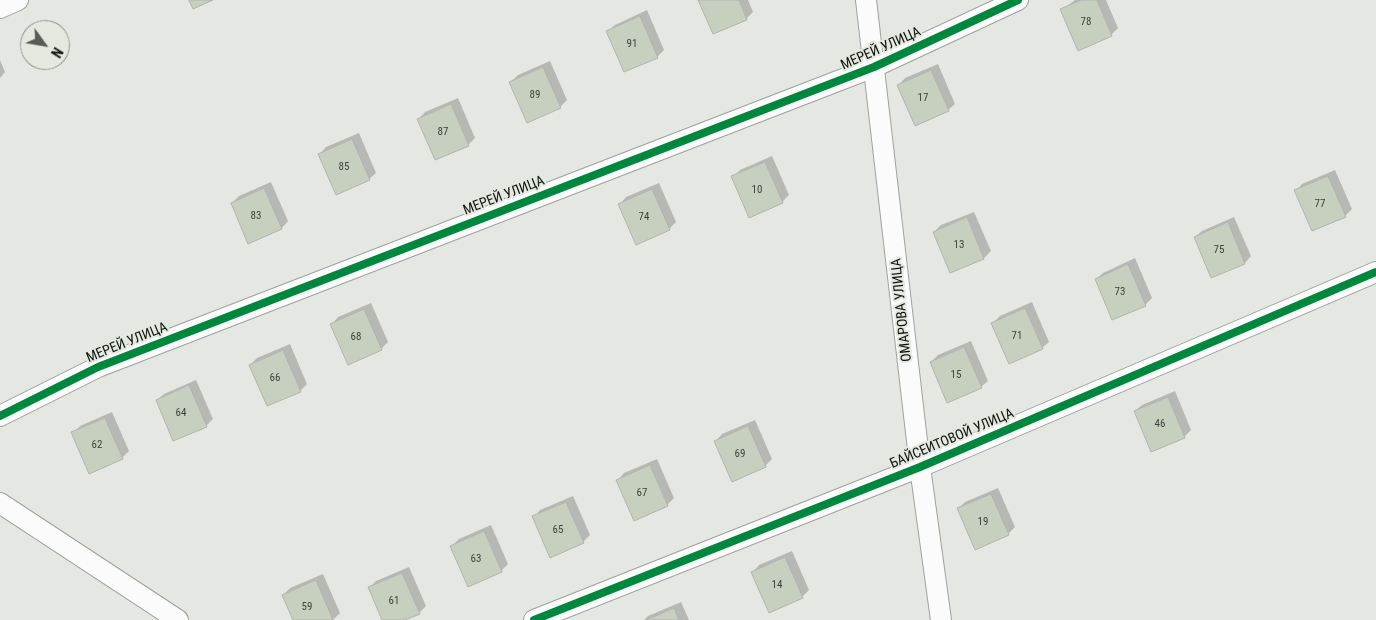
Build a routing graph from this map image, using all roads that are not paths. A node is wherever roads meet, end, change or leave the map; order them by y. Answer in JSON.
{"nodes":[{"id":1,"x":18,"y":0,"type":"edge"},
{"id":2,"x":866,"y":0,"type":"edge"},
{"id":3,"x":1018,"y":0,"type":"edge"},
{"id":4,"x":0,"y":8,"type":"edge"},
{"id":5,"x":874,"y":67,"type":"junction"},
{"id":6,"x":1376,"y":272,"type":"edge"},
{"id":7,"x":0,"y":416,"type":"edge"},
{"id":8,"x":920,"y":467,"type":"junction"},
{"id":9,"x":0,"y":503,"type":"edge"},
{"id":10,"x":178,"y":620,"type":"edge"},
{"id":11,"x":534,"y":620,"type":"edge"},
{"id":12,"x":941,"y":620,"type":"edge"}],
"edges":[{"from":1,"to":4,"type":"street"},
{"from":2,"to":5,"type":"street","name":"ОМАРОВА УЛИЦА"},
{"from":3,"to":5,"type":"street","name":"МЕРЕЙ УЛИЦА"},
{"from":5,"to":7,"type":"street","name":"МЕРЕЙ УЛИЦА"},
{"from":5,"to":8,"type":"street","name":"ОМАРОВА УЛИЦА"},
{"from":6,"to":8,"type":"street","name":"БАЙСЕИТОВОЙ УЛИЦА"},
{"from":8,"to":11,"type":"street","name":"БАЙСЕИТОВОЙ УЛИЦА"},
{"from":8,"to":12,"type":"street","name":"ОМАРОВА УЛИЦА"},
{"from":9,"to":10,"type":"street"}]}
